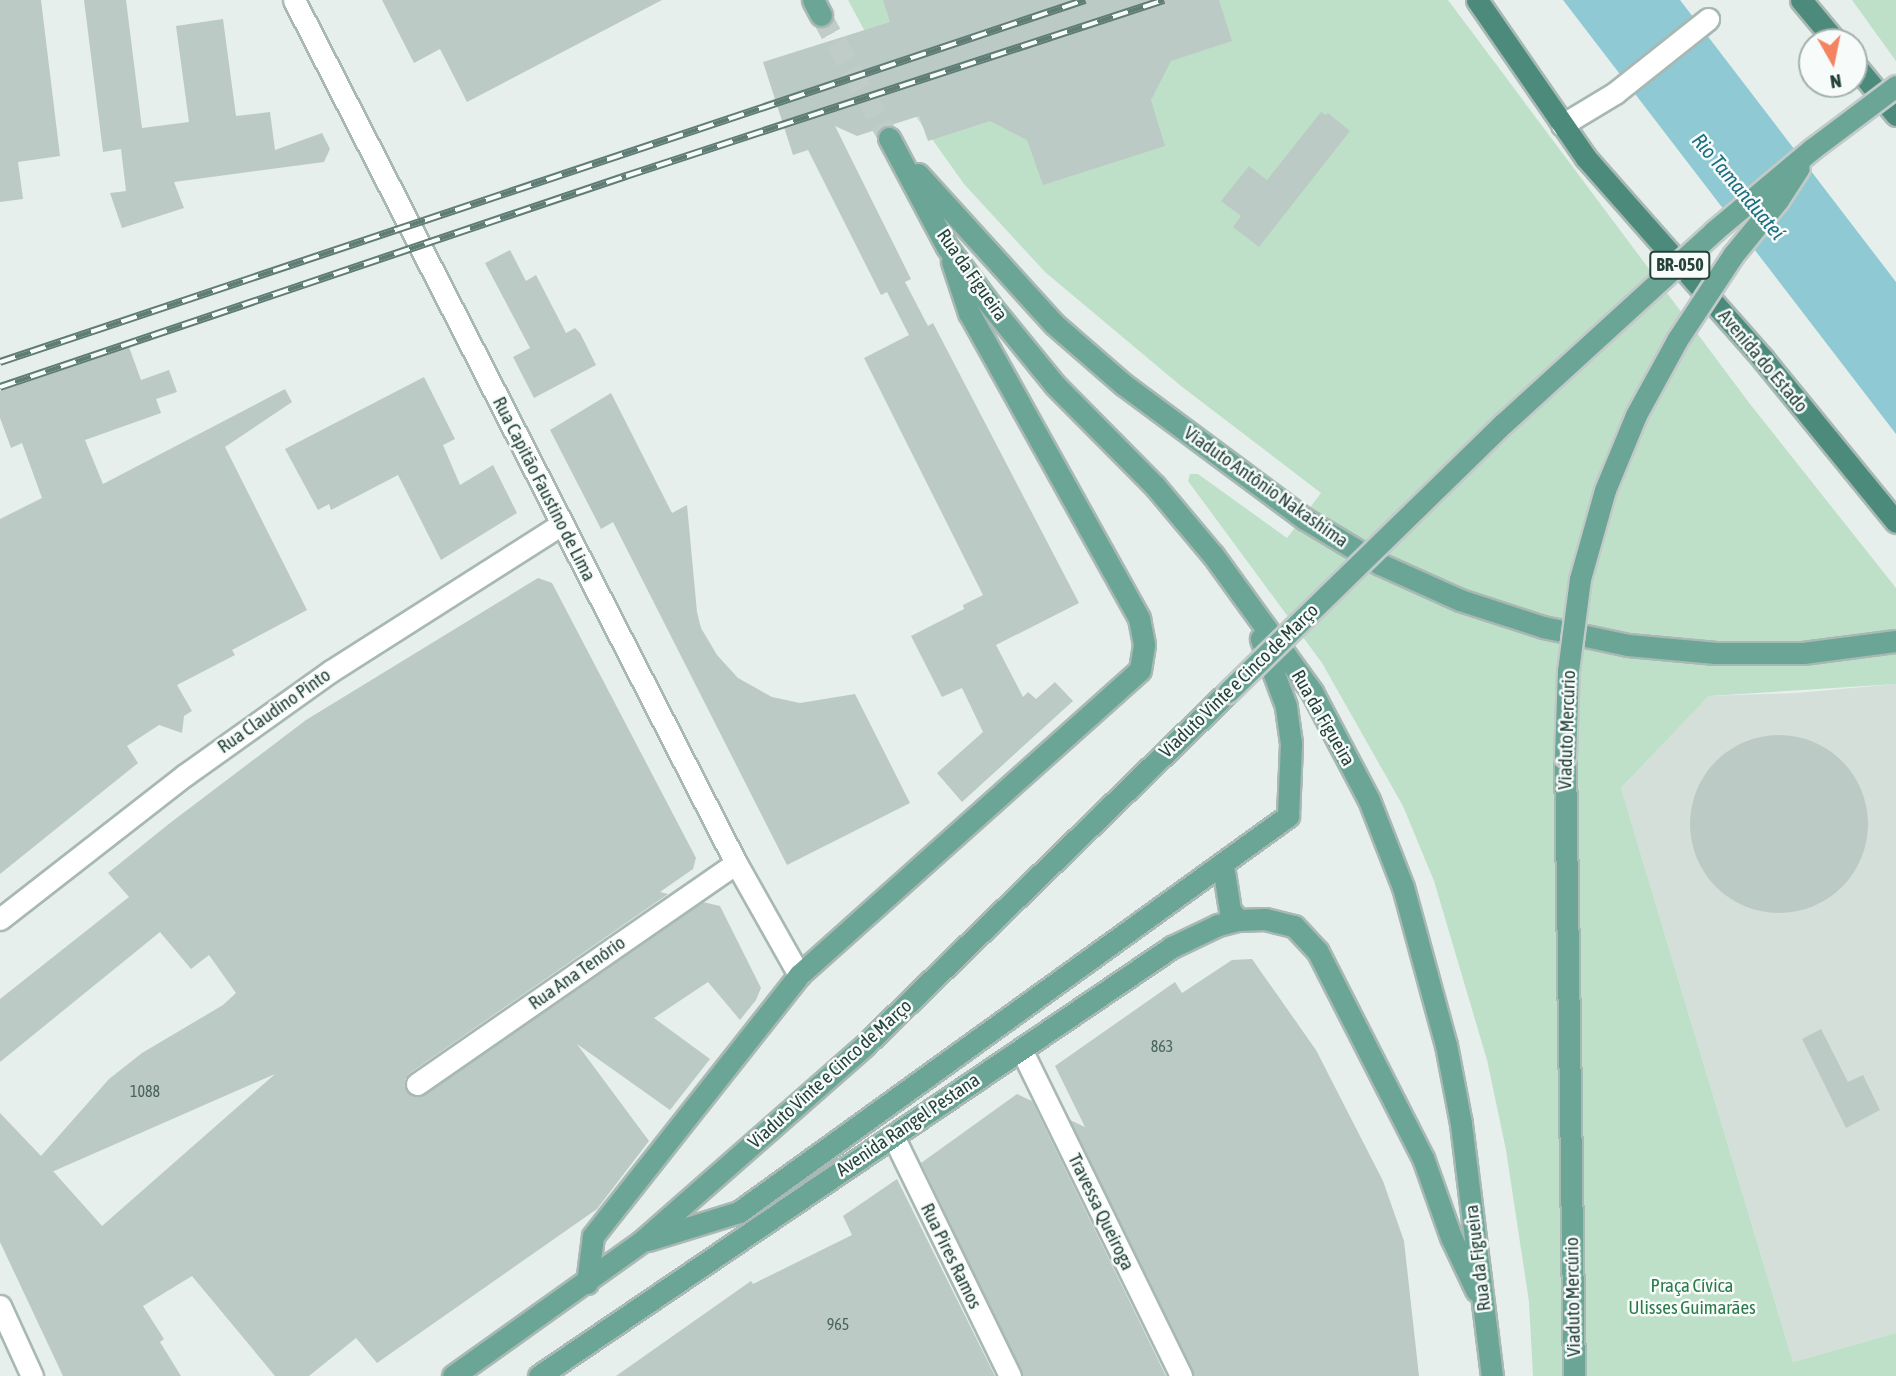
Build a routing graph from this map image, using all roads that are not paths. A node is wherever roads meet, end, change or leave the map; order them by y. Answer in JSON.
{"nodes":[{"id":1,"x":294,"y":0,"type":"edge"},
{"id":2,"x":1477,"y":0,"type":"edge"},
{"id":3,"x":1801,"y":0,"type":"edge"},
{"id":4,"x":1709,"y":19,"type":"dead end"},
{"id":5,"x":1824,"y":28,"type":"edge"},
{"id":6,"x":1868,"y":81,"type":"edge"},
{"id":7,"x":1896,"y":86,"type":"edge"},
{"id":8,"x":1896,"y":115,"type":"edge"},
{"id":9,"x":1562,"y":125,"type":"junction"},
{"id":10,"x":893,"y":145,"type":"joint"},
{"id":11,"x":1812,"y":149,"type":"junction"},
{"id":12,"x":947,"y":247,"type":"junction"},
{"id":13,"x":1896,"y":522,"type":"edge"},
{"id":14,"x":562,"y":524,"type":"junction"},
{"id":15,"x":1248,"y":604,"type":"junction"},
{"id":16,"x":1896,"y":641,"type":"edge"},
{"id":17,"x":736,"y":863,"type":"junction"},
{"id":18,"x":1223,"y":866,"type":"junction"},
{"id":19,"x":0,"y":919,"type":"edge"},
{"id":20,"x":1238,"y":920,"type":"junction"},
{"id":21,"x":799,"y":975,"type":"junction"},
{"id":22,"x":1021,"y":1049,"type":"junction"},
{"id":23,"x":417,"y":1084,"type":"dead end"},
{"id":24,"x":893,"y":1136,"type":"junction"},
{"id":25,"x":641,"y":1242,"type":"junction"},
{"id":26,"x":587,"y":1283,"type":"junction"},
{"id":27,"x":0,"y":1306,"type":"edge"},
{"id":28,"x":1485,"y":1310,"type":"junction"},
{"id":29,"x":32,"y":1376,"type":"edge"},
{"id":30,"x":453,"y":1376,"type":"edge"},
{"id":31,"x":539,"y":1376,"type":"edge"},
{"id":32,"x":1010,"y":1376,"type":"edge"},
{"id":33,"x":1181,"y":1376,"type":"edge"},
{"id":34,"x":1492,"y":1376,"type":"edge"},
{"id":35,"x":1574,"y":1376,"type":"edge"}],
"edges":[{"from":1,"to":14,"type":"street","name":"Rua Capitão Faustino de Lima"},
{"from":2,"to":9,"type":"highway","name":"Avenida do Estado","number":"BR-050"},
{"from":3,"to":5,"type":"highway"},
{"from":4,"to":9,"type":"street"},
{"from":6,"to":8,"type":"highway"},
{"from":7,"to":11,"type":"main road","name":"Viaduto Vinte e Cinco de Março","bridge":true},
{"from":9,"to":13,"type":"highway","name":"Avenida do Estado","number":"BR-050"},
{"from":10,"to":12,"type":"main road","name":"Rua da Figueira"},
{"from":10,"to":16,"type":"main road","name":"Viaduto Antônio Nakashima","bridge":true},
{"from":11,"to":25,"type":"main road","name":"Viaduto Vinte e Cinco de Março","bridge":true},
{"from":11,"to":35,"type":"main road","name":"Viaduto Mercúrio","bridge":true},
{"from":12,"to":15,"type":"main road","name":"Rua da Figueira"},
{"from":12,"to":21,"type":"main road"},
{"from":14,"to":17,"type":"street","name":"Rua Capitão Faustino de Lima"},
{"from":14,"to":19,"type":"street","name":"Rua Claudino Pinto"},
{"from":15,"to":18,"type":"main road","name":"Avenida Rangel Pestana"},
{"from":15,"to":28,"type":"main road","name":"Rua da Figueira"},
{"from":17,"to":21,"type":"street","name":"Rua Capitão Faustino de Lima"},
{"from":17,"to":23,"type":"street","name":"Rua Ana Tenório"},
{"from":18,"to":20,"type":"main road"},
{"from":18,"to":25,"type":"main road","name":"Avenida Rangel Pestana"},
{"from":20,"to":22,"type":"main road","name":"Avenida Rangel Pestana"},
{"from":20,"to":28,"type":"main road","name":"Avenida Rangel Pestana"},
{"from":21,"to":26,"type":"main road"},
{"from":22,"to":24,"type":"main road","name":"Avenida Rangel Pestana"},
{"from":22,"to":33,"type":"street","name":"Travessa Queiroga"},
{"from":24,"to":31,"type":"main road","name":"Avenida Rangel Pestana"},
{"from":24,"to":32,"type":"street","name":"Rua Pires Ramos"},
{"from":25,"to":26,"type":"main road","name":"Viaduto Vinte e Cinco de Março"},
{"from":26,"to":30,"type":"main road"},
{"from":27,"to":29,"type":"street"},
{"from":28,"to":34,"type":"main road","name":"Rua da Figueira"}]}
